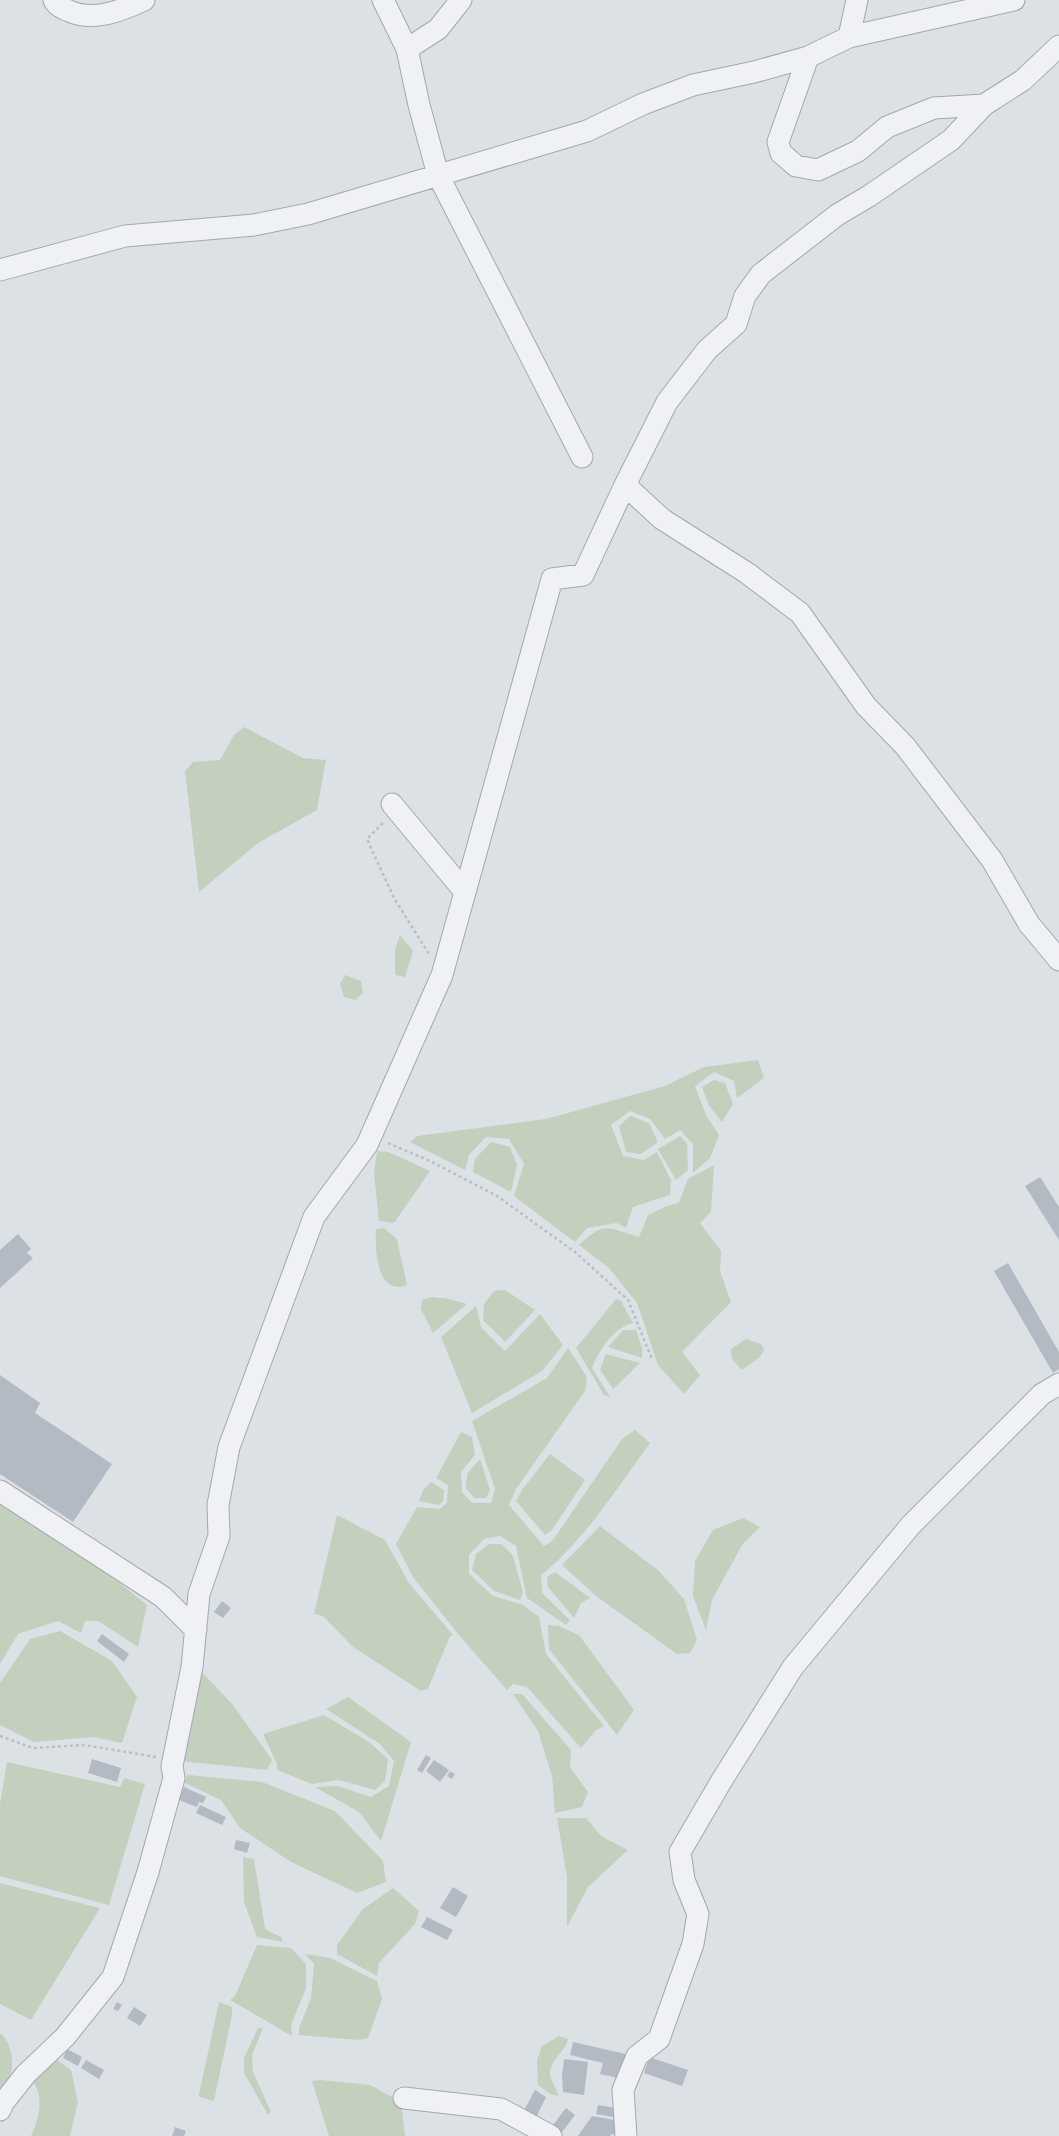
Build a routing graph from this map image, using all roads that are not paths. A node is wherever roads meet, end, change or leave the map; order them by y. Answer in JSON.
{"nodes":[{"id":1,"x":54,"y":0,"type":"edge"},
{"id":2,"x":144,"y":0,"type":"edge"},
{"id":3,"x":382,"y":0,"type":"edge"},
{"id":4,"x":461,"y":0,"type":"edge"},
{"id":5,"x":857,"y":0,"type":"edge"},
{"id":6,"x":1014,"y":0,"type":"edge"},
{"id":7,"x":849,"y":37,"type":"junction"},
{"id":8,"x":1059,"y":46,"type":"edge"},
{"id":9,"x":407,"y":49,"type":"junction"},
{"id":10,"x":808,"y":57,"type":"junction"},
{"id":11,"x":984,"y":106,"type":"junction"},
{"id":12,"x":438,"y":175,"type":"junction"},
{"id":13,"x":0,"y":270,"type":"edge"},
{"id":14,"x":582,"y":457,"type":"dead end"},
{"id":15,"x":625,"y":485,"type":"junction"},
{"id":16,"x":394,"y":807,"type":"road end"},
{"id":17,"x":465,"y":892,"type":"junction"},
{"id":18,"x":1059,"y":960,"type":"edge"},
{"id":19,"x":1059,"y":1384,"type":"edge"},
{"id":20,"x":0,"y":1491,"type":"edge"},
{"id":21,"x":196,"y":1630,"type":"junction"},
{"id":22,"x":404,"y":2098,"type":"dead end"},
{"id":23,"x":0,"y":2110,"type":"edge"},
{"id":24,"x":551,"y":2136,"type":"edge"},
{"id":25,"x":626,"y":2136,"type":"edge"}],
"edges":[{"from":1,"to":2,"type":"street"},
{"from":3,"to":9,"type":"street"},
{"from":4,"to":9,"type":"street"},
{"from":5,"to":7,"type":"street"},
{"from":6,"to":7,"type":"street"},
{"from":7,"to":10,"type":"street"},
{"from":8,"to":11,"type":"street"},
{"from":9,"to":12,"type":"street"},
{"from":10,"to":11,"type":"street"},
{"from":10,"to":12,"type":"street"},
{"from":11,"to":15,"type":"street"},
{"from":12,"to":13,"type":"street"},
{"from":12,"to":14,"type":"street"},
{"from":15,"to":17,"type":"street"},
{"from":15,"to":18,"type":"street"},
{"from":16,"to":17,"type":"street"},
{"from":17,"to":21,"type":"street"},
{"from":19,"to":25,"type":"street"},
{"from":20,"to":21,"type":"street"},
{"from":21,"to":23,"type":"street"},
{"from":22,"to":24,"type":"street"}]}
